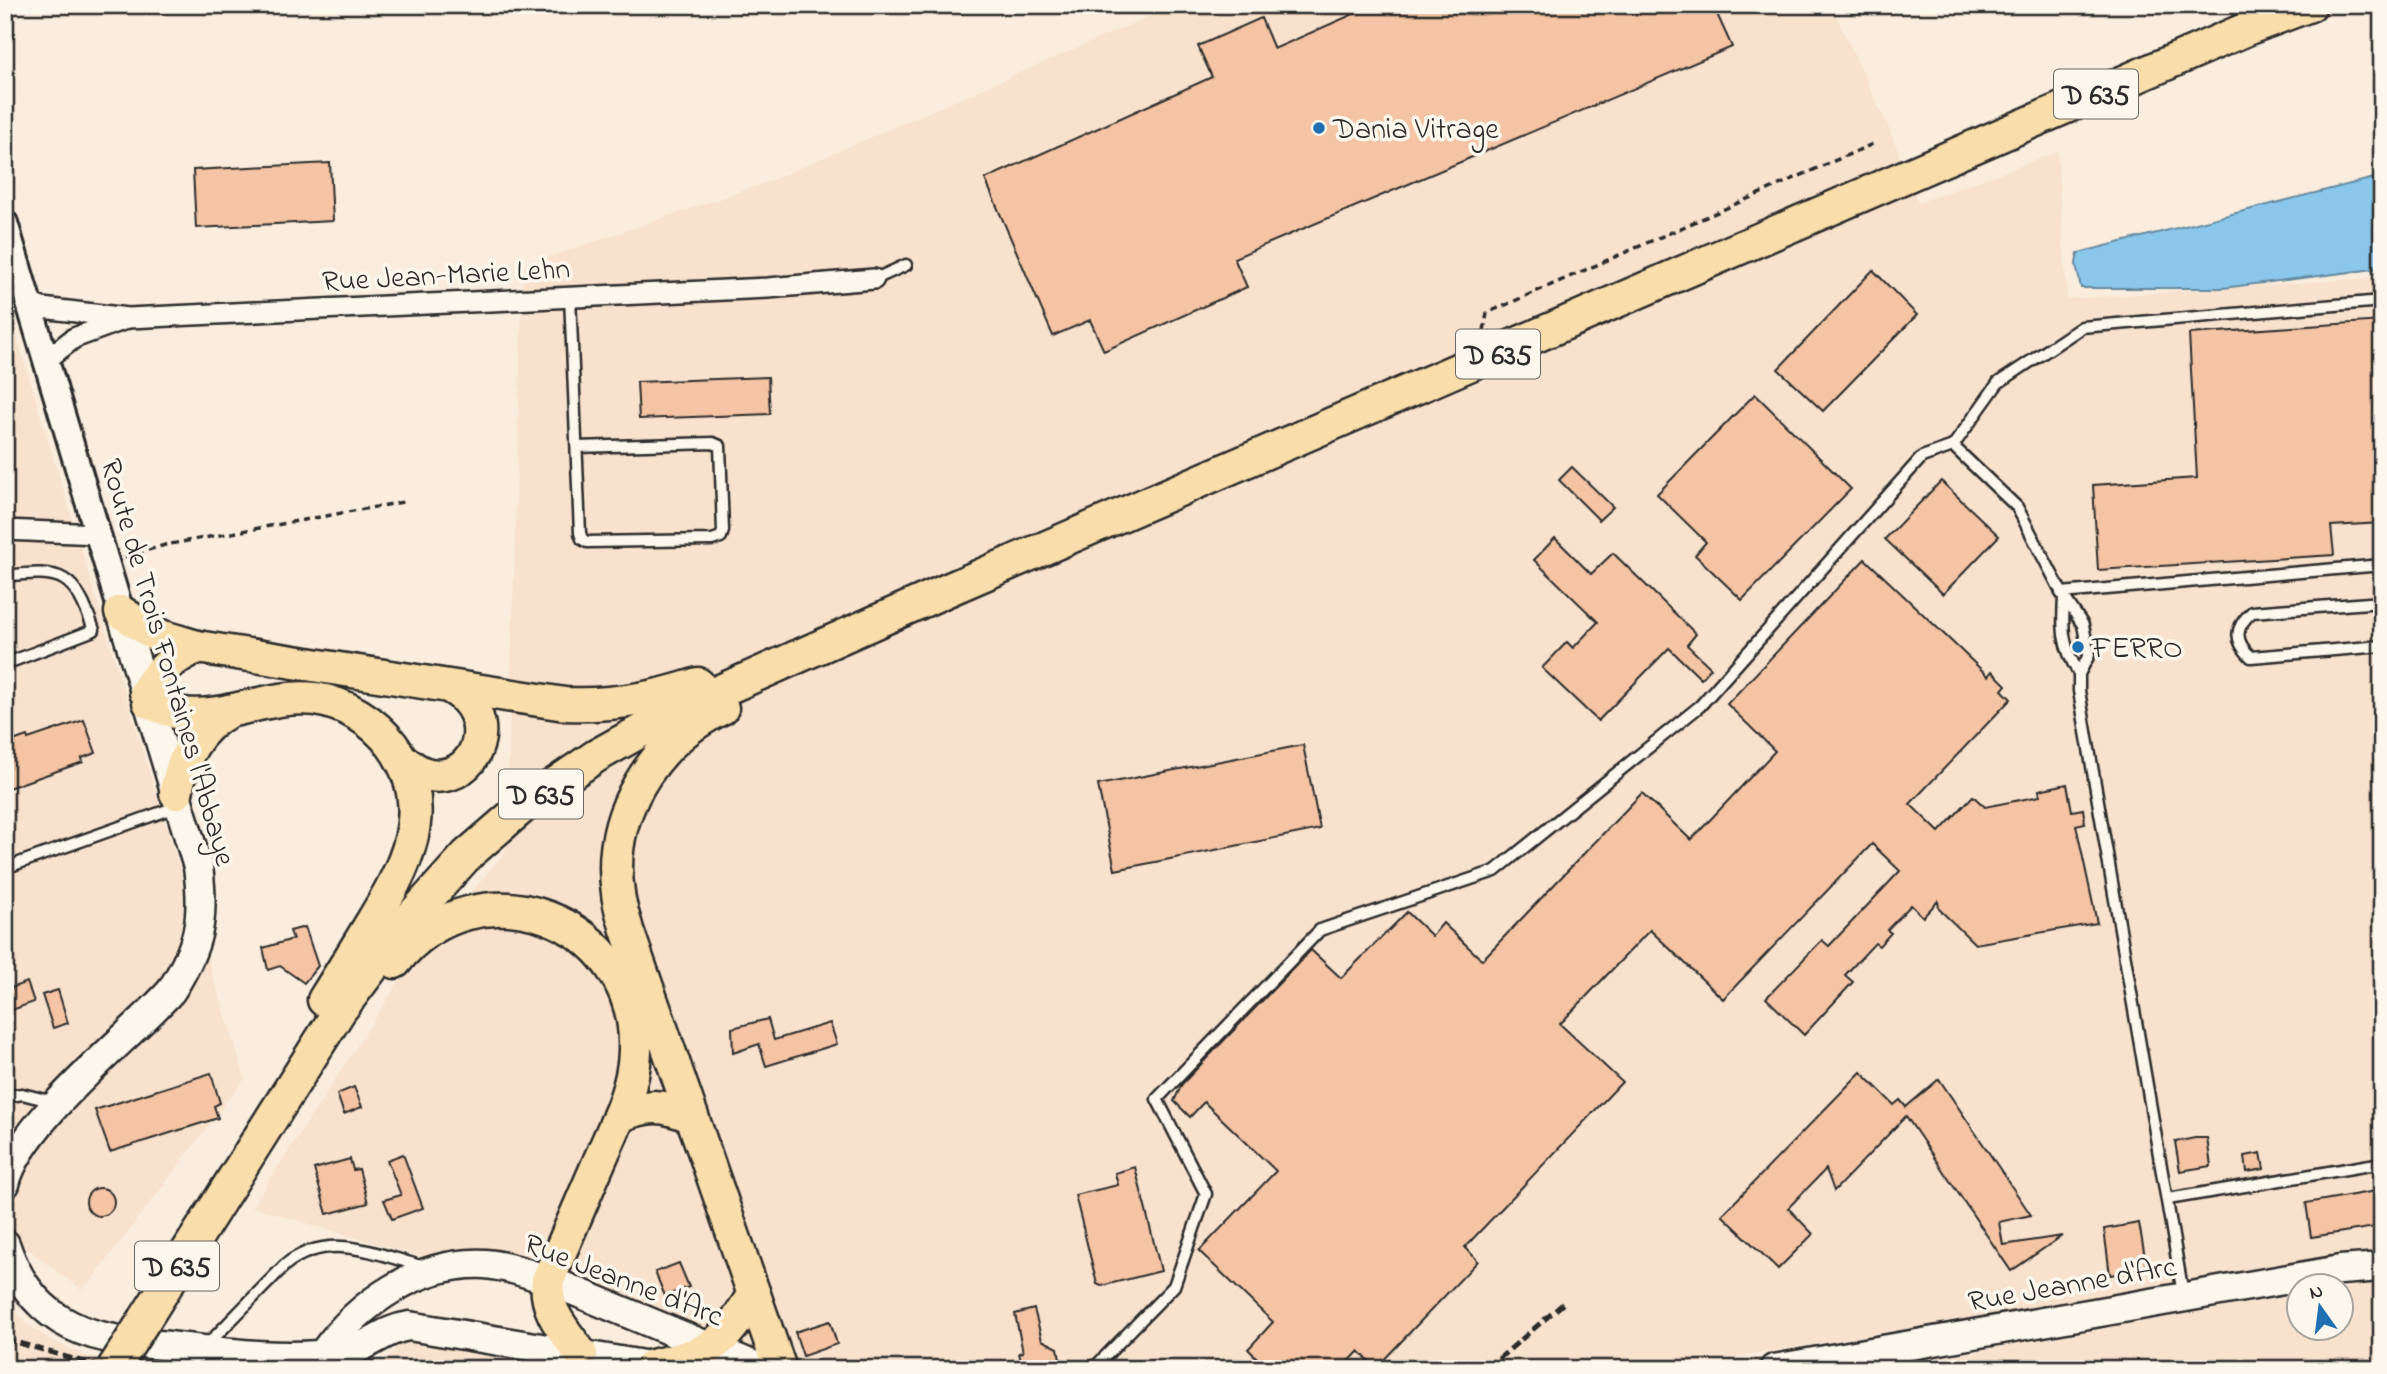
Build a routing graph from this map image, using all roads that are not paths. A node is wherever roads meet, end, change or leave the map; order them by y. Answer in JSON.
{"nodes":[{"id":1,"x":2290,"y":5,"type":"edge"},
{"id":2,"x":2310,"y":5,"type":"edge"},
{"id":3,"x":2249,"y":28,"type":"junction"},
{"id":4,"x":5,"y":223,"type":"edge"},
{"id":5,"x":906,"y":265,"type":"dead end"},
{"id":6,"x":870,"y":281,"type":"joint"},
{"id":7,"x":570,"y":298,"type":"junction"},
{"id":8,"x":2382,"y":301,"type":"edge"},
{"id":9,"x":27,"y":302,"type":"junction"},
{"id":10,"x":128,"y":318,"type":"junction"},
{"id":11,"x":45,"y":361,"type":"junction"},
{"id":12,"x":1953,"y":446,"type":"junction"},
{"id":13,"x":578,"y":447,"type":"junction"},
{"id":14,"x":5,"y":530,"type":"edge"},
{"id":15,"x":98,"y":534,"type":"junction"},
{"id":16,"x":1053,"y":545,"type":"junction"},
{"id":17,"x":2382,"y":565,"type":"edge"},
{"id":18,"x":5,"y":576,"type":"edge"},
{"id":19,"x":952,"y":588,"type":"junction"},
{"id":20,"x":2062,"y":595,"type":"junction"},
{"id":21,"x":2382,"y":602,"type":"edge"},
{"id":22,"x":121,"y":612,"type":"junction"},
{"id":23,"x":2382,"y":646,"type":"edge"},
{"id":24,"x":197,"y":647,"type":"junction"},
{"id":25,"x":5,"y":664,"type":"edge"},
{"id":26,"x":2078,"y":674,"type":"junction"},
{"id":27,"x":450,"y":687,"type":"junction"},
{"id":28,"x":147,"y":697,"type":"junction"},
{"id":29,"x":229,"y":711,"type":"junction"},
{"id":30,"x":401,"y":759,"type":"junction"},
{"id":31,"x":178,"y":799,"type":"junction"},
{"id":32,"x":5,"y":868,"type":"edge"},
{"id":33,"x":5,"y":1097,"type":"edge"},
{"id":34,"x":58,"y":1104,"type":"junction"},
{"id":35,"x":619,"y":1116,"type":"junction"},
{"id":36,"x":692,"y":1117,"type":"junction"},
{"id":37,"x":251,"y":1149,"type":"junction"},
{"id":38,"x":2382,"y":1163,"type":"edge"},
{"id":39,"x":5,"y":1184,"type":"edge"},
{"id":40,"x":2168,"y":1199,"type":"junction"},
{"id":41,"x":209,"y":1214,"type":"junction"},
{"id":42,"x":5,"y":1244,"type":"edge"},
{"id":43,"x":2382,"y":1267,"type":"edge"},
{"id":44,"x":435,"y":1269,"type":"junction"},
{"id":45,"x":548,"y":1280,"type":"junction"},
{"id":46,"x":754,"y":1294,"type":"junction"},
{"id":47,"x":2183,"y":1297,"type":"junction"},
{"id":48,"x":711,"y":1347,"type":"junction"},
{"id":49,"x":202,"y":1350,"type":"junction"},
{"id":50,"x":581,"y":1354,"type":"junction"},
{"id":51,"x":342,"y":1358,"type":"edge"},
{"id":52,"x":660,"y":1367,"type":"edge"},
{"id":53,"x":113,"y":1369,"type":"edge"},
{"id":54,"x":761,"y":1369,"type":"edge"},
{"id":55,"x":780,"y":1369,"type":"edge"},
{"id":56,"x":1094,"y":1369,"type":"edge"},
{"id":57,"x":1774,"y":1369,"type":"edge"}],
"edges":[{"from":1,"to":3,"type":"main road","number":"D 635"},
{"from":2,"to":3,"type":"main road","number":"D 635"},
{"from":3,"to":16,"type":"main road","number":"D 635"},
{"from":4,"to":9,"type":"street","name":"Route de Trois Fontaines l'Abbaye"},
{"from":5,"to":6,"type":"lane"},
{"from":6,"to":7,"type":"street","name":"Rue Jean-Marie Lehn"},
{"from":7,"to":10,"type":"street","name":"Rue Jean-Marie Lehn"},
{"from":7,"to":13,"type":"lane"},
{"from":8,"to":12,"type":"lane"},
{"from":9,"to":10,"type":"street","name":"Rue Jean-Marie Lehn"},
{"from":9,"to":11,"type":"street","name":"Route de Trois Fontaines l'Abbaye"},
{"from":10,"to":11,"type":"street","name":"Rue Jean-Marie Lehn"},
{"from":11,"to":15,"type":"street","name":"Route de Trois Fontaines l'Abbaye"},
{"from":12,"to":20,"type":"lane"},
{"from":12,"to":56,"type":"lane"},
{"from":13,"to":13,"type":"lane"},
{"from":14,"to":15,"type":"street"},
{"from":15,"to":22,"type":"street","name":"Route de Trois Fontaines l'Abbaye"},
{"from":16,"to":19,"type":"main road","number":"D 635"},
{"from":16,"to":36,"type":"main road"},
{"from":17,"to":20,"type":"lane"},
{"from":18,"to":25,"type":"lane"},
{"from":19,"to":27,"type":"main road"},
{"from":19,"to":37,"type":"main road","number":"D 635"},
{"from":20,"to":26,"type":"lane"},
{"from":20,"to":26,"type":"lane"},
{"from":21,"to":23,"type":"lane"},
{"from":22,"to":24,"type":"main road"},
{"from":22,"to":28,"type":"main road","name":"Route de Trois Fontaines l'Abbaye"},
{"from":24,"to":27,"type":"main road"},
{"from":24,"to":28,"type":"main road"},
{"from":26,"to":40,"type":"lane"},
{"from":27,"to":30,"type":"main road"},
{"from":28,"to":29,"type":"main road"},
{"from":28,"to":31,"type":"main road","name":"Route de Trois Fontaines l'Abbaye"},
{"from":29,"to":30,"type":"main road"},
{"from":29,"to":31,"type":"main road"},
{"from":30,"to":41,"type":"main road"},
{"from":31,"to":32,"type":"lane"},
{"from":31,"to":34,"type":"main road","name":"Route de Trois Fontaines l'Abbaye"},
{"from":33,"to":34,"type":"lane"},
{"from":34,"to":39,"type":"main road","name":"Route de Trois Fontaines l'Abbaye"},
{"from":35,"to":36,"type":"main road"},
{"from":35,"to":37,"type":"main road"},
{"from":35,"to":45,"type":"main road"},
{"from":36,"to":46,"type":"main road"},
{"from":37,"to":41,"type":"main road","number":"D 635"},
{"from":38,"to":40,"type":"lane"},
{"from":40,"to":47,"type":"lane"},
{"from":41,"to":53,"type":"main road","number":"D 635","bridge":true},
{"from":42,"to":49,"type":"main road"},
{"from":43,"to":47,"type":"main road","name":"Rue Jeanne d'Arc"},
{"from":44,"to":45,"type":"main road","name":"Rue Jeanne d'Arc"},
{"from":44,"to":49,"type":"lane"},
{"from":44,"to":51,"type":"main road","name":"Rue Jeanne d'Arc"},
{"from":45,"to":48,"type":"main road","name":"Rue Jeanne d'Arc"},
{"from":45,"to":50,"type":"main road"},
{"from":46,"to":48,"type":"main road"},
{"from":46,"to":55,"type":"main road"},
{"from":47,"to":57,"type":"main road","name":"Rue Jeanne d'Arc"},
{"from":48,"to":52,"type":"main road"},
{"from":48,"to":54,"type":"main road","name":"Rue Jeanne d'Arc"},
{"from":49,"to":51,"type":"main road"},
{"from":50,"to":51,"type":"main road"},
{"from":50,"to":52,"type":"main road"}]}
